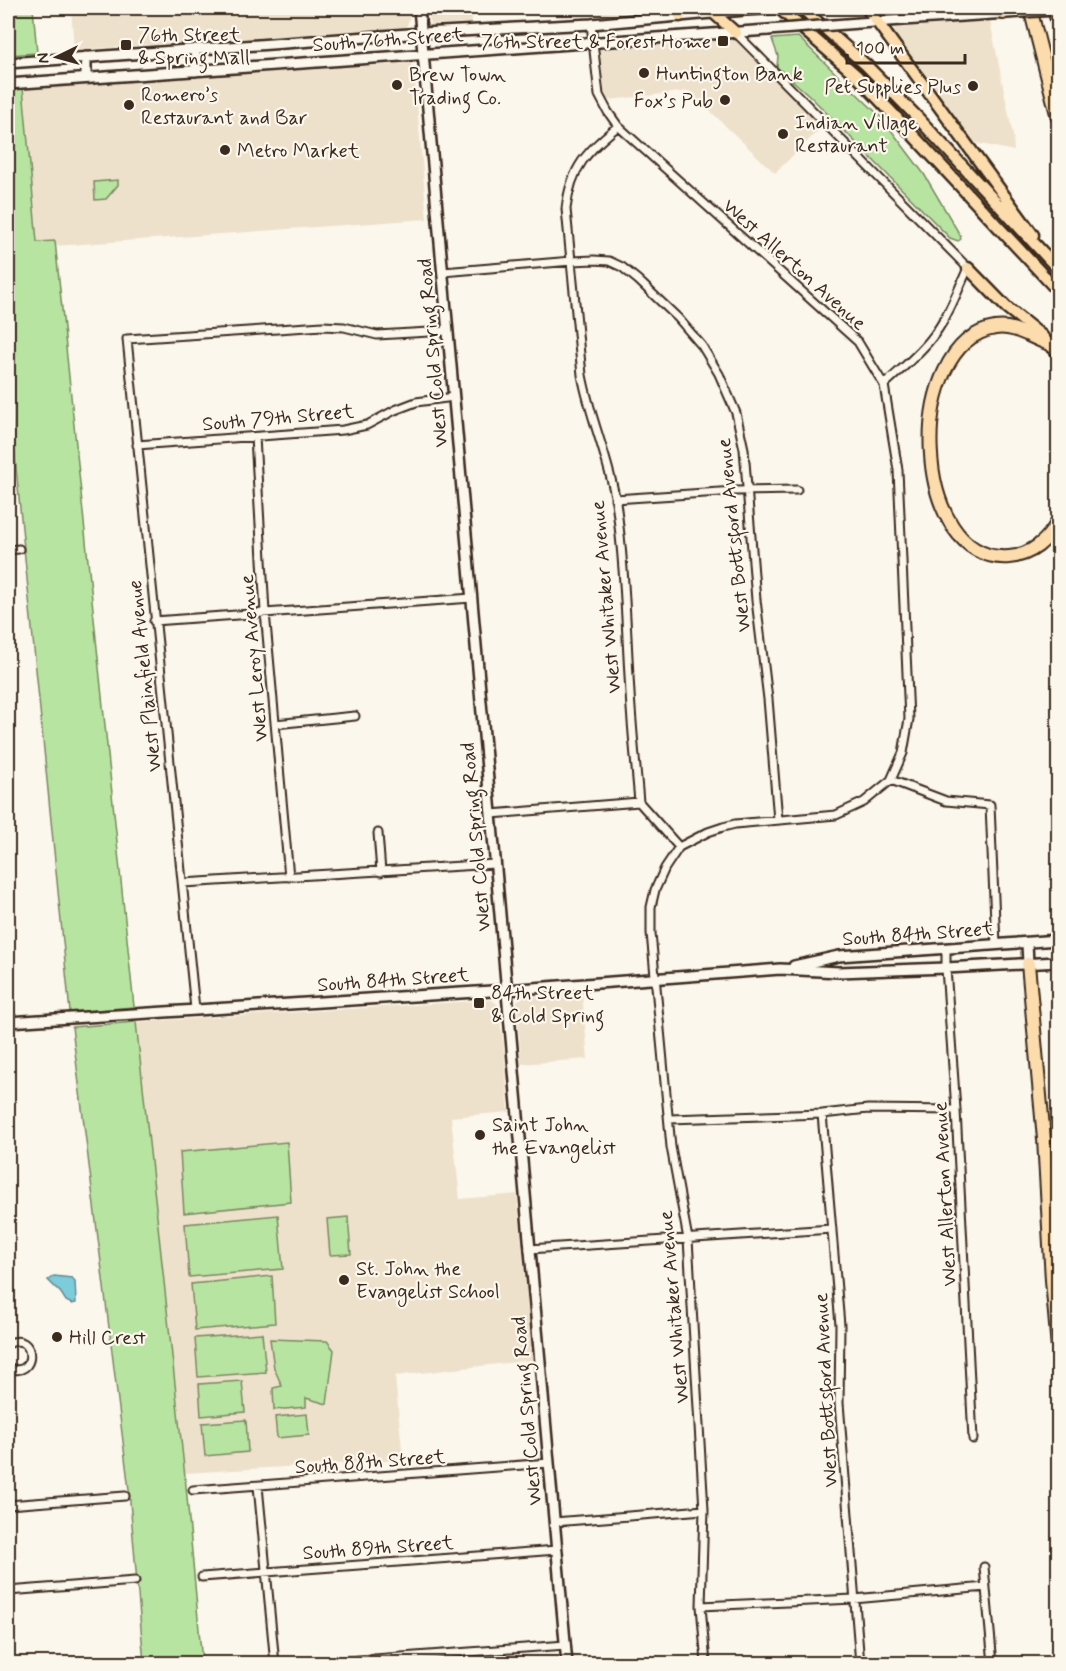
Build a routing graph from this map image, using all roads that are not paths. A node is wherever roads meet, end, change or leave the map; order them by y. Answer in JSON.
{"nodes":[{"id":1,"x":419,"y":8,"type":"edge"},
{"id":2,"x":779,"y":8,"type":"edge"},
{"id":3,"x":802,"y":8,"type":"edge"},
{"id":4,"x":867,"y":8,"type":"edge"},
{"id":5,"x":990,"y":8,"type":"edge"},
{"id":6,"x":1030,"y":8,"type":"edge"},
{"id":7,"x":1054,"y":8,"type":"edge"},
{"id":8,"x":711,"y":10,"type":"edge"},
{"id":9,"x":1059,"y":10,"type":"edge"},
{"id":10,"x":682,"y":12,"type":"edge"},
{"id":11,"x":1004,"y":13,"type":"junction"},
{"id":12,"x":878,"y":22,"type":"junction"},
{"id":13,"x":591,"y":24,"type":"junction"},
{"id":14,"x":1059,"y":24,"type":"edge"},
{"id":15,"x":484,"y":30,"type":"junction"},
{"id":16,"x":422,"y":33,"type":"junction"},
{"id":17,"x":736,"y":33,"type":"junction"},
{"id":18,"x":593,"y":43,"type":"junction"},
{"id":19,"x":195,"y":49,"type":"junction"},
{"id":20,"x":486,"y":50,"type":"junction"},
{"id":21,"x":423,"y":54,"type":"junction"},
{"id":22,"x":86,"y":57,"type":"junction"},
{"id":23,"x":8,"y":63,"type":"edge"},
{"id":24,"x":196,"y":70,"type":"junction"},
{"id":25,"x":86,"y":78,"type":"junction"},
{"id":26,"x":8,"y":84,"type":"edge"},
{"id":27,"x":1059,"y":118,"type":"edge"},
{"id":28,"x":618,"y":126,"type":"junction"},
{"id":29,"x":572,"y":261,"type":"junction"},
{"id":30,"x":1053,"y":263,"type":"edge"},
{"id":31,"x":968,"y":268,"type":"junction"},
{"id":32,"x":443,"y":272,"type":"junction"},
{"id":33,"x":1057,"y":290,"type":"edge"},
{"id":34,"x":447,"y":331,"type":"junction"},
{"id":35,"x":1047,"y":343,"type":"junction"},
{"id":36,"x":1059,"y":352,"type":"edge"},
{"id":37,"x":884,"y":385,"type":"junction"},
{"id":38,"x":454,"y":398,"type":"junction"},
{"id":39,"x":255,"y":437,"type":"junction"},
{"id":40,"x":137,"y":445,"type":"junction"},
{"id":41,"x":797,"y":490,"type":"dead end"},
{"id":42,"x":748,"y":492,"type":"junction"},
{"id":43,"x":615,"y":500,"type":"junction"},
{"id":44,"x":1059,"y":521,"type":"edge"},
{"id":45,"x":19,"y":549,"type":"dead end"},
{"id":46,"x":8,"y":550,"type":"edge"},
{"id":47,"x":472,"y":598,"type":"junction"},
{"id":48,"x":265,"y":612,"type":"junction"},
{"id":49,"x":154,"y":621,"type":"junction"},
{"id":50,"x":355,"y":716,"type":"dead end"},
{"id":51,"x":275,"y":724,"type":"junction"},
{"id":52,"x":891,"y":780,"type":"junction"},
{"id":53,"x":639,"y":802,"type":"junction"},
{"id":54,"x":491,"y":814,"type":"junction"},
{"id":55,"x":778,"y":820,"type":"junction"},
{"id":56,"x":378,"y":833,"type":"dead end"},
{"id":57,"x":679,"y":848,"type":"junction"},
{"id":58,"x":495,"y":864,"type":"junction"},
{"id":59,"x":381,"y":872,"type":"junction"},
{"id":60,"x":289,"y":877,"type":"junction"},
{"id":61,"x":183,"y":883,"type":"junction"},
{"id":62,"x":1059,"y":940,"type":"edge"},
{"id":63,"x":1027,"y":943,"type":"junction"},
{"id":64,"x":996,"y":945,"type":"junction"},
{"id":65,"x":946,"y":948,"type":"junction"},
{"id":66,"x":1059,"y":962,"type":"edge"},
{"id":67,"x":1028,"y":964,"type":"junction"},
{"id":68,"x":946,"y":968,"type":"junction"},
{"id":69,"x":780,"y":969,"type":"junction"},
{"id":70,"x":655,"y":978,"type":"junction"},
{"id":71,"x":507,"y":990,"type":"junction"},
{"id":72,"x":195,"y":1010,"type":"junction"},
{"id":73,"x":8,"y":1022,"type":"edge"},
{"id":74,"x":956,"y":1110,"type":"junction"},
{"id":75,"x":822,"y":1114,"type":"junction"},
{"id":76,"x":669,"y":1119,"type":"junction"},
{"id":77,"x":832,"y":1229,"type":"junction"},
{"id":78,"x":688,"y":1239,"type":"junction"},
{"id":79,"x":529,"y":1249,"type":"junction"},
{"id":80,"x":8,"y":1344,"type":"edge"},
{"id":81,"x":1059,"y":1348,"type":"edge"},
{"id":82,"x":8,"y":1367,"type":"edge"},
{"id":83,"x":972,"y":1439,"type":"dead end"},
{"id":84,"x":549,"y":1463,"type":"junction"},
{"id":85,"x":258,"y":1486,"type":"junction"},
{"id":86,"x":193,"y":1490,"type":"dead end"},
{"id":87,"x":125,"y":1496,"type":"dead end"},
{"id":88,"x":8,"y":1505,"type":"edge"},
{"id":89,"x":705,"y":1510,"type":"junction"},
{"id":90,"x":554,"y":1522,"type":"junction"},
{"id":91,"x":557,"y":1550,"type":"junction"},
{"id":92,"x":984,"y":1567,"type":"dead end"},
{"id":93,"x":266,"y":1572,"type":"junction"},
{"id":94,"x":202,"y":1577,"type":"dead end"},
{"id":95,"x":135,"y":1581,"type":"dead end"},
{"id":96,"x":986,"y":1587,"type":"junction"},
{"id":97,"x":8,"y":1591,"type":"edge"},
{"id":98,"x":854,"y":1599,"type":"junction"},
{"id":99,"x":701,"y":1606,"type":"junction"},
{"id":100,"x":566,"y":1645,"type":"junction"},
{"id":101,"x":275,"y":1664,"type":"edge"},
{"id":102,"x":306,"y":1664,"type":"edge"},
{"id":103,"x":567,"y":1664,"type":"edge"},
{"id":104,"x":706,"y":1664,"type":"edge"},
{"id":105,"x":860,"y":1664,"type":"edge"},
{"id":106,"x":993,"y":1664,"type":"edge"}],
"edges":[{"from":1,"to":16,"type":"street","name":"West Cold Spring Road"},
{"from":2,"to":8,"type":"street","name":"South 76th Street","bridge":true},
{"from":2,"to":33,"type":"main road"},
{"from":3,"to":30,"type":"main road"},
{"from":4,"to":12,"type":"main road"},
{"from":5,"to":11,"type":"highway"},
{"from":6,"to":27,"type":"highway"},
{"from":7,"to":14,"type":"highway"},
{"from":8,"to":10,"type":"street","name":"South 76th Street"},
{"from":8,"to":17,"type":"main road"},
{"from":9,"to":11,"type":"street","name":"South 76th Street","bridge":true},
{"from":10,"to":13,"type":"street","name":"South 76th Street"},
{"from":11,"to":12,"type":"street","name":"South 76th Street"},
{"from":12,"to":17,"type":"street","name":"South 76th Street","bridge":true},
{"from":12,"to":30,"type":"main road"},
{"from":13,"to":15,"type":"street","name":"South 76th Street"},
{"from":13,"to":18,"type":"street","name":"West Allerton Avenue"},
{"from":15,"to":16,"type":"street","name":"South 76th Street"},
{"from":15,"to":20,"type":"street"},
{"from":16,"to":19,"type":"street","name":"South 76th Street"},
{"from":16,"to":21,"type":"street","name":"West Cold Spring Road"},
{"from":17,"to":18,"type":"street","name":"South 76th Street"},
{"from":17,"to":31,"type":"street"},
{"from":18,"to":20,"type":"street","name":"South 76th Street"},
{"from":18,"to":28,"type":"street","name":"West Allerton Avenue"},
{"from":19,"to":22,"type":"street","name":"South 76th Street"},
{"from":19,"to":24,"type":"street"},
{"from":20,"to":21,"type":"street","name":"South 76th Street"},
{"from":21,"to":24,"type":"street","name":"South 76th Street"},
{"from":21,"to":32,"type":"street","name":"West Cold Spring Road"},
{"from":22,"to":23,"type":"street","name":"South 76th Street"},
{"from":22,"to":25,"type":"street"},
{"from":24,"to":25,"type":"street","name":"South 76th Street"},
{"from":25,"to":26,"type":"street","name":"South 76th Street"},
{"from":28,"to":29,"type":"street","name":"West Whitaker Avenue"},
{"from":28,"to":37,"type":"street","name":"West Allerton Avenue"},
{"from":29,"to":32,"type":"street","name":"West Bottsford Avenue"},
{"from":29,"to":42,"type":"street","name":"West Bottsford Avenue"},
{"from":29,"to":43,"type":"street","name":"West Whitaker Avenue"},
{"from":31,"to":35,"type":"main road"},
{"from":31,"to":37,"type":"street"},
{"from":32,"to":34,"type":"street","name":"West Cold Spring Road"},
{"from":34,"to":38,"type":"street","name":"West Cold Spring Road"},
{"from":34,"to":40,"type":"street","name":"West Plainfield Avenue"},
{"from":35,"to":36,"type":"main road"},
{"from":35,"to":44,"type":"highway"},
{"from":37,"to":52,"type":"street","name":"West Allerton Avenue"},
{"from":38,"to":39,"type":"street","name":"South 79th Street"},
{"from":38,"to":47,"type":"street","name":"West Cold Spring Road"},
{"from":39,"to":40,"type":"street","name":"South 79th Street"},
{"from":39,"to":48,"type":"street","name":"West Leroy Avenue"},
{"from":40,"to":49,"type":"street","name":"West Plainfield Avenue"},
{"from":41,"to":42,"type":"street"},
{"from":42,"to":43,"type":"street"},
{"from":42,"to":55,"type":"street","name":"West Bottsford Avenue"},
{"from":43,"to":53,"type":"street","name":"West Whitaker Avenue"},
{"from":45,"to":46,"type":"street"},
{"from":47,"to":48,"type":"street"},
{"from":47,"to":54,"type":"street","name":"West Cold Spring Road"},
{"from":48,"to":49,"type":"street"},
{"from":48,"to":51,"type":"street","name":"West Leroy Avenue"},
{"from":49,"to":61,"type":"street","name":"West Plainfield Avenue"},
{"from":50,"to":51,"type":"street"},
{"from":51,"to":60,"type":"street","name":"West Leroy Avenue"},
{"from":52,"to":55,"type":"street"},
{"from":52,"to":64,"type":"street"},
{"from":53,"to":54,"type":"street"},
{"from":53,"to":57,"type":"street"},
{"from":54,"to":58,"type":"street","name":"West Cold Spring Road"},
{"from":55,"to":57,"type":"street"},
{"from":56,"to":59,"type":"street"},
{"from":57,"to":70,"type":"street","name":"West Whitaker Avenue"},
{"from":58,"to":59,"type":"street"},
{"from":58,"to":71,"type":"street","name":"West Cold Spring Road"},
{"from":59,"to":60,"type":"street"},
{"from":60,"to":61,"type":"street"},
{"from":61,"to":72,"type":"street","name":"West Plainfield Avenue"},
{"from":62,"to":63,"type":"street","name":"South 84th Street"},
{"from":63,"to":64,"type":"street","name":"South 84th Street"},
{"from":63,"to":67,"type":"street"},
{"from":64,"to":65,"type":"street","name":"South 84th Street"},
{"from":65,"to":68,"type":"street","name":"West Allerton Avenue"},
{"from":65,"to":69,"type":"street","name":"South 84th Street"},
{"from":66,"to":67,"type":"street","name":"South 84th Street"},
{"from":67,"to":68,"type":"street","name":"South 84th Street"},
{"from":67,"to":81,"type":"highway"},
{"from":68,"to":69,"type":"street","name":"South 84th Street"},
{"from":68,"to":74,"type":"street","name":"West Allerton Avenue"},
{"from":69,"to":70,"type":"street","name":"South 84th Street"},
{"from":70,"to":71,"type":"street","name":"South 84th Street"},
{"from":70,"to":76,"type":"street","name":"West Whitaker Avenue"},
{"from":71,"to":72,"type":"street","name":"South 84th Street"},
{"from":71,"to":79,"type":"street","name":"West Cold Spring Road"},
{"from":72,"to":73,"type":"street","name":"South 84th Street"},
{"from":74,"to":75,"type":"street"},
{"from":74,"to":83,"type":"street","name":"West Allerton Avenue"},
{"from":75,"to":76,"type":"street"},
{"from":75,"to":77,"type":"street","name":"West Bottsford Avenue"},
{"from":76,"to":78,"type":"street","name":"West Whitaker Avenue"},
{"from":77,"to":78,"type":"street"},
{"from":77,"to":98,"type":"street","name":"West Bottsford Avenue"},
{"from":78,"to":79,"type":"street"},
{"from":78,"to":89,"type":"street","name":"West Whitaker Avenue"},
{"from":79,"to":84,"type":"street","name":"West Cold Spring Road"},
{"from":80,"to":82,"type":"street"},
{"from":84,"to":85,"type":"street","name":"South 88th Street"},
{"from":84,"to":90,"type":"street","name":"West Cold Spring Road"},
{"from":85,"to":86,"type":"street","name":"South 88th Street"},
{"from":85,"to":93,"type":"street"},
{"from":87,"to":88,"type":"street"},
{"from":89,"to":90,"type":"street"},
{"from":89,"to":99,"type":"street","name":"West Whitaker Avenue"},
{"from":90,"to":91,"type":"street","name":"West Cold Spring Road"},
{"from":91,"to":93,"type":"street","name":"South 89th Street"},
{"from":91,"to":100,"type":"street","name":"West Cold Spring Road"},
{"from":92,"to":96,"type":"street"},
{"from":93,"to":94,"type":"street","name":"South 89th Street"},
{"from":93,"to":101,"type":"street"},
{"from":95,"to":97,"type":"street"},
{"from":96,"to":98,"type":"street"},
{"from":96,"to":106,"type":"street"},
{"from":98,"to":99,"type":"street"},
{"from":98,"to":105,"type":"street","name":"West Bottsford Avenue"},
{"from":99,"to":104,"type":"street","name":"West Whitaker Avenue"},
{"from":100,"to":102,"type":"street"},
{"from":100,"to":103,"type":"street","name":"West Cold Spring Road"}]}
